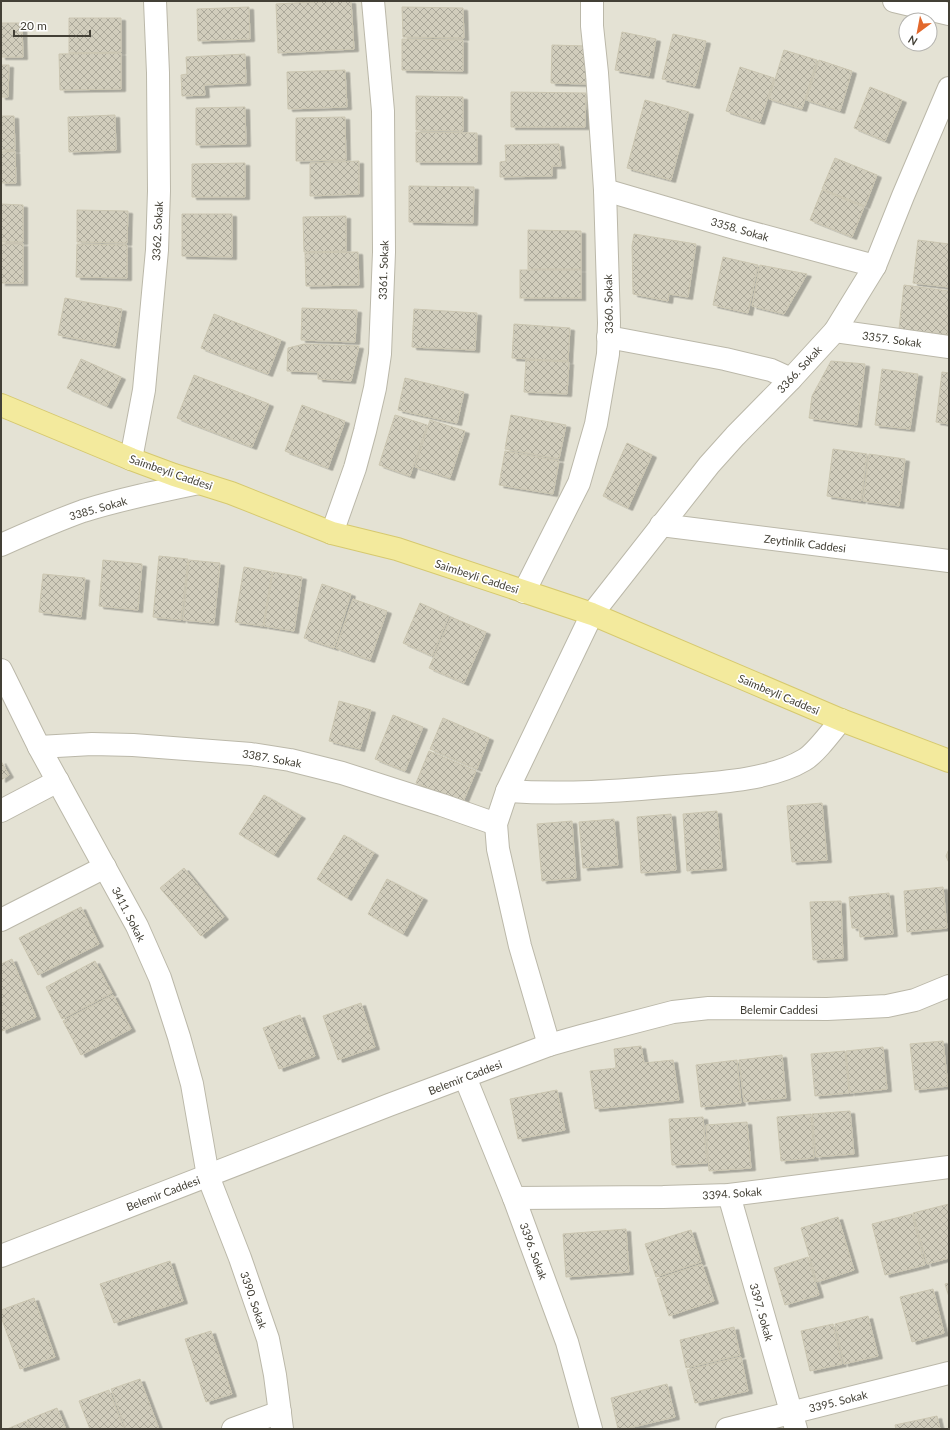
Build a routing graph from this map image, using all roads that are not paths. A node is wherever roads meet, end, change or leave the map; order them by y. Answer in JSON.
{"nodes":[{"id":1,"x":155,"y":1,"type":"edge"},
{"id":2,"x":373,"y":1,"type":"edge"},
{"id":3,"x":592,"y":1,"type":"edge"},
{"id":4,"x":894,"y":1,"type":"edge"},
{"id":5,"x":949,"y":14,"type":"edge"},
{"id":6,"x":946,"y":101,"type":"edge"},
{"id":7,"x":605,"y":190,"type":"junction"},
{"id":8,"x":875,"y":266,"type":"junction"},
{"id":9,"x":835,"y":331,"type":"junction"},
{"id":10,"x":608,"y":337,"type":"junction"},
{"id":11,"x":949,"y":347,"type":"edge"},
{"id":12,"x":791,"y":379,"type":"junction"},
{"id":13,"x":1,"y":405,"type":"edge"},
{"id":14,"x":131,"y":459,"type":"junction"},
{"id":15,"x":199,"y":482,"type":"junction"},
{"id":16,"x":661,"y":525,"type":"junction"},
{"id":17,"x":332,"y":533,"type":"junction"},
{"id":18,"x":1,"y":546,"type":"edge"},
{"id":19,"x":949,"y":561,"type":"edge"},
{"id":20,"x":524,"y":592,"type":"junction"},
{"id":21,"x":592,"y":614,"type":"junction"},
{"id":22,"x":1,"y":670,"type":"edge"},
{"id":23,"x":841,"y":720,"type":"junction"},
{"id":24,"x":39,"y":747,"type":"junction"},
{"id":25,"x":949,"y":761,"type":"edge"},
{"id":26,"x":58,"y":781,"type":"junction"},
{"id":27,"x":507,"y":791,"type":"junction"},
{"id":28,"x":1,"y":810,"type":"edge"},
{"id":29,"x":496,"y":824,"type":"junction"},
{"id":30,"x":105,"y":867,"type":"junction"},
{"id":31,"x":1,"y":920,"type":"edge"},
{"id":32,"x":949,"y":986,"type":"edge"},
{"id":33,"x":549,"y":1045,"type":"junction"},
{"id":34,"x":465,"y":1077,"type":"junction"},
{"id":35,"x":949,"y":1167,"type":"edge"},
{"id":36,"x":208,"y":1176,"type":"junction"},
{"id":37,"x":729,"y":1195,"type":"junction"},
{"id":38,"x":514,"y":1198,"type":"junction"},
{"id":39,"x":1,"y":1256,"type":"edge"},
{"id":40,"x":949,"y":1373,"type":"edge"},
{"id":41,"x":281,"y":1421,"type":"edge"},
{"id":42,"x":793,"y":1421,"type":"edge"},
{"id":43,"x":233,"y":1429,"type":"edge"},
{"id":44,"x":591,"y":1429,"type":"edge"},
{"id":45,"x":727,"y":1429,"type":"edge"}],
"edges":[{"from":1,"to":14,"type":"street","name":"3362. Sokak"},
{"from":2,"to":17,"type":"street","name":"3361. Sokak"},
{"from":3,"to":7,"type":"street","name":"3360. Sokak"},
{"from":4,"to":5,"type":"street"},
{"from":6,"to":8,"type":"street","name":"3366. Sokak"},
{"from":7,"to":8,"type":"street","name":"3358. Sokak"},
{"from":7,"to":10,"type":"street","name":"3360. Sokak"},
{"from":8,"to":9,"type":"street","name":"3366. Sokak"},
{"from":9,"to":11,"type":"street","name":"3357. Sokak"},
{"from":9,"to":12,"type":"street","name":"3366. Sokak"},
{"from":10,"to":12,"type":"street"},
{"from":10,"to":20,"type":"street","name":"3360. Sokak"},
{"from":12,"to":16,"type":"street","name":"3366. Sokak"},
{"from":13,"to":14,"type":"main road","name":"Saimbeyli Caddesi"},
{"from":14,"to":15,"type":"main road","name":"Saimbeyli Caddesi"},
{"from":15,"to":17,"type":"main road","name":"Saimbeyli Caddesi"},
{"from":15,"to":18,"type":"street","name":"3385. Sokak"},
{"from":16,"to":19,"type":"street","name":"Zeytinlik Caddesi"},
{"from":16,"to":21,"type":"street","name":"3366. Sokak"},
{"from":17,"to":20,"type":"main road","name":"Saimbeyli Caddesi"},
{"from":20,"to":21,"type":"main road","name":"Saimbeyli Caddesi"},
{"from":21,"to":23,"type":"main road","name":"Saimbeyli Caddesi"},
{"from":21,"to":27,"type":"street","name":"3366. Sokak"},
{"from":22,"to":24,"type":"street","name":"3411. Sokak"},
{"from":23,"to":25,"type":"main road","name":"Saimbeyli Caddesi"},
{"from":23,"to":27,"type":"street"},
{"from":24,"to":26,"type":"street","name":"3411. Sokak"},
{"from":24,"to":29,"type":"street","name":"3387. Sokak"},
{"from":26,"to":28,"type":"street"},
{"from":26,"to":30,"type":"street","name":"3411. Sokak"},
{"from":27,"to":29,"type":"street","name":"3366. Sokak"},
{"from":29,"to":33,"type":"street"},
{"from":30,"to":31,"type":"street"},
{"from":30,"to":36,"type":"street","name":"3411. Sokak"},
{"from":32,"to":33,"type":"street","name":"Belemir Caddesi"},
{"from":33,"to":34,"type":"street","name":"Belemir Caddesi"},
{"from":34,"to":36,"type":"street","name":"Belemir Caddesi"},
{"from":34,"to":38,"type":"street","name":"3396. Sokak"},
{"from":35,"to":37,"type":"street","name":"3394. Sokak"},
{"from":36,"to":39,"type":"street","name":"Belemir Caddesi"},
{"from":36,"to":41,"type":"street","name":"3390. Sokak"},
{"from":37,"to":38,"type":"street","name":"3394. Sokak"},
{"from":37,"to":42,"type":"street","name":"3397. Sokak"},
{"from":38,"to":44,"type":"street","name":"3396. Sokak"},
{"from":40,"to":42,"type":"street","name":"3395. Sokak"},
{"from":41,"to":43,"type":"street"},
{"from":42,"to":45,"type":"street","name":"3395. Sokak"}]}
